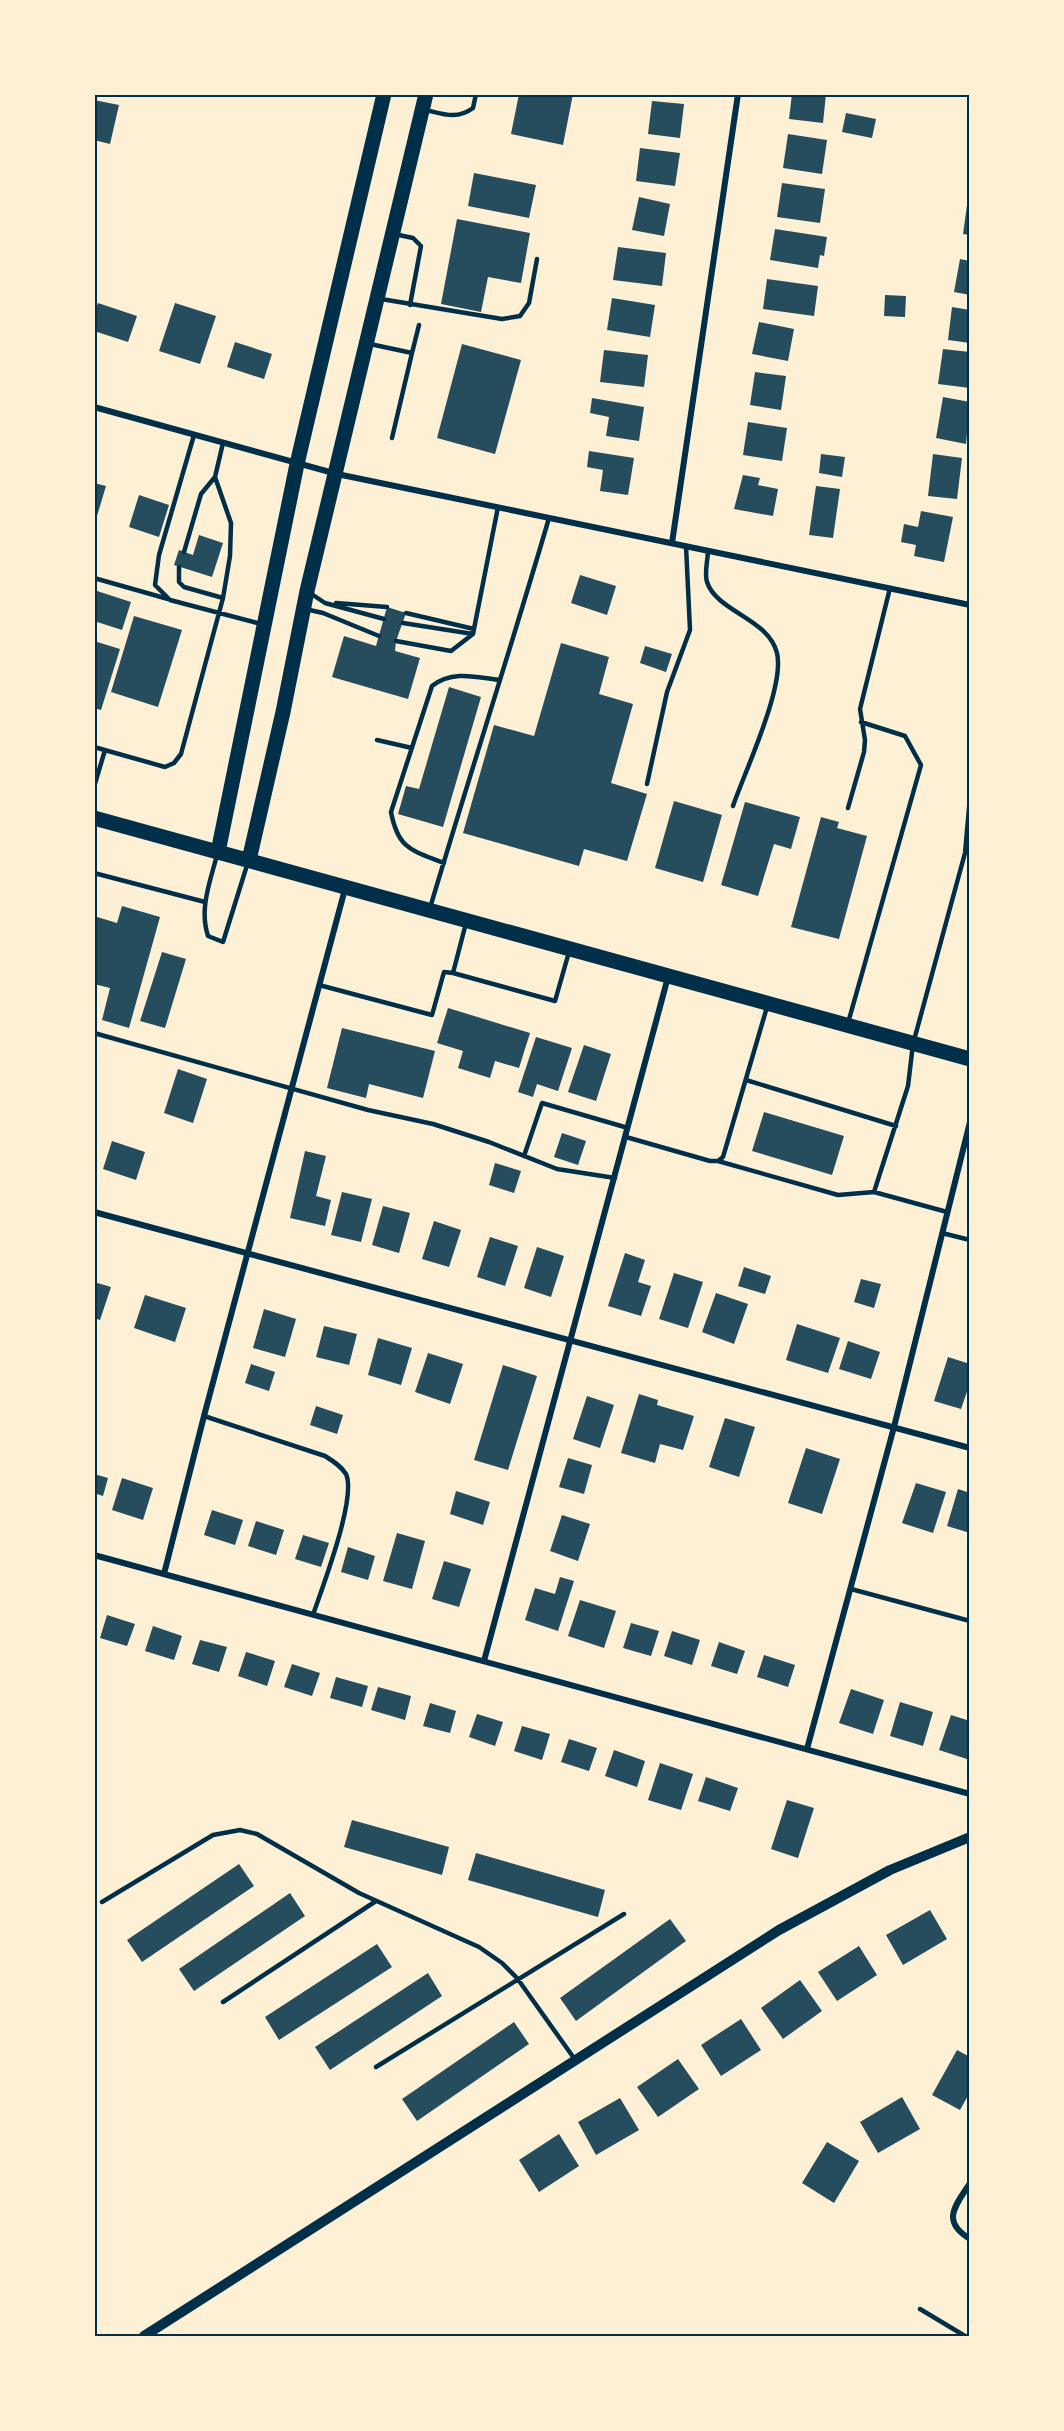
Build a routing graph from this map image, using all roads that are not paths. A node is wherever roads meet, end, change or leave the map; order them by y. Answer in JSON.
{"nodes":[{"id":1,"x":384,"y":94,"type":"edge"},
{"id":2,"x":476,"y":94,"type":"edge"},
{"id":3,"x":738,"y":94,"type":"edge"},
{"id":4,"x":425,"y":102,"type":"edge"},
{"id":5,"x":393,"y":234,"type":"junction"},
{"id":6,"x":537,"y":258,"type":"dead end"},
{"id":7,"x":378,"y":299,"type":"junction"},
{"id":8,"x":410,"y":305,"type":"junction"},
{"id":9,"x":419,"y":325,"type":"dead end"},
{"id":10,"x":368,"y":344,"type":"junction"},
{"id":11,"x":412,"y":353,"type":"junction"},
{"id":12,"x":94,"y":408,"type":"edge"},
{"id":13,"x":194,"y":435,"type":"junction"},
{"id":14,"x":392,"y":438,"type":"dead end"},
{"id":15,"x":223,"y":444,"type":"junction"},
{"id":16,"x":297,"y":464,"type":"junction"},
{"id":17,"x":337,"y":474,"type":"junction"},
{"id":18,"x":215,"y":477,"type":"junction"},
{"id":19,"x":498,"y":507,"type":"junction"},
{"id":20,"x":549,"y":518,"type":"junction"},
{"id":21,"x":672,"y":543,"type":"junction"},
{"id":22,"x":686,"y":546,"type":"junction"},
{"id":23,"x":708,"y":550,"type":"junction"},
{"id":24,"x":183,"y":552,"type":"dead end"},
{"id":25,"x":178,"y":567,"type":"dead end"},
{"id":26,"x":94,"y":578,"type":"edge"},
{"id":27,"x":890,"y":588,"type":"junction"},
{"id":28,"x":307,"y":591,"type":"junction"},
{"id":29,"x":224,"y":598,"type":"junction"},
{"id":30,"x":170,"y":600,"type":"junction"},
{"id":31,"x":325,"y":603,"type":"junction"},
{"id":32,"x":969,"y":605,"type":"edge"},
{"id":33,"x":387,"y":607,"type":"dead end"},
{"id":34,"x":303,"y":608,"type":"junction"},
{"id":35,"x":219,"y":612,"type":"junction"},
{"id":36,"x":406,"y":613,"type":"dead end"},
{"id":37,"x":384,"y":619,"type":"dead end"},
{"id":38,"x":403,"y":622,"type":"dead end"},
{"id":39,"x":265,"y":625,"type":"junction"},
{"id":40,"x":473,"y":631,"type":"junction"},
{"id":41,"x":379,"y":636,"type":"dead end"},
{"id":42,"x":396,"y":641,"type":"dead end"},
{"id":43,"x":500,"y":680,"type":"junction"},
{"id":44,"x":861,"y":722,"type":"junction"},
{"id":45,"x":377,"y":740,"type":"dead end"},
{"id":46,"x":94,"y":747,"type":"edge"},
{"id":47,"x":412,"y":748,"type":"junction"},
{"id":48,"x":105,"y":750,"type":"junction"},
{"id":49,"x":648,"y":784,"type":"dead end"},
{"id":50,"x":94,"y":787,"type":"edge"},
{"id":51,"x":969,"y":797,"type":"edge"},
{"id":52,"x":733,"y":806,"type":"dead end"},
{"id":53,"x":848,"y":808,"type":"dead end"},
{"id":54,"x":94,"y":818,"type":"edge"},
{"id":55,"x":968,"y":823,"type":"edge"},
{"id":56,"x":218,"y":852,"type":"junction"},
{"id":57,"x":249,"y":860,"type":"junction"},
{"id":58,"x":444,"y":863,"type":"junction"},
{"id":59,"x":94,"y":873,"type":"edge"},
{"id":60,"x":345,"y":888,"type":"junction"},
{"id":61,"x":205,"y":902,"type":"junction"},
{"id":62,"x":429,"y":911,"type":"junction"},
{"id":63,"x":466,"y":921,"type":"junction"},
{"id":64,"x":569,"y":950,"type":"junction"},
{"id":65,"x":453,"y":973,"type":"junction"},
{"id":66,"x":669,"y":977,"type":"junction"},
{"id":67,"x":319,"y":985,"type":"junction"},
{"id":68,"x":767,"y":1004,"type":"junction"},
{"id":69,"x":847,"y":1026,"type":"junction"},
{"id":70,"x":94,"y":1033,"type":"edge"},
{"id":71,"x":913,"y":1044,"type":"junction"},
{"id":72,"x":969,"y":1059,"type":"edge"},
{"id":73,"x":746,"y":1080,"type":"junction"},
{"id":74,"x":291,"y":1088,"type":"junction"},
{"id":75,"x":969,"y":1122,"type":"edge"},
{"id":76,"x":896,"y":1126,"type":"junction"},
{"id":77,"x":628,"y":1128,"type":"junction"},
{"id":78,"x":626,"y":1137,"type":"junction"},
{"id":79,"x":524,"y":1156,"type":"junction"},
{"id":80,"x":718,"y":1161,"type":"junction"},
{"id":81,"x":615,"y":1178,"type":"junction"},
{"id":82,"x":874,"y":1192,"type":"junction"},
{"id":83,"x":94,"y":1212,"type":"edge"},
{"id":84,"x":947,"y":1212,"type":"junction"},
{"id":85,"x":942,"y":1233,"type":"junction"},
{"id":86,"x":969,"y":1240,"type":"edge"},
{"id":87,"x":247,"y":1254,"type":"junction"},
{"id":88,"x":572,"y":1340,"type":"junction"},
{"id":89,"x":204,"y":1416,"type":"junction"},
{"id":90,"x":894,"y":1427,"type":"junction"},
{"id":91,"x":969,"y":1448,"type":"edge"},
{"id":92,"x":94,"y":1556,"type":"edge"},
{"id":93,"x":164,"y":1574,"type":"junction"},
{"id":94,"x":851,"y":1589,"type":"junction"},
{"id":95,"x":313,"y":1615,"type":"junction"},
{"id":96,"x":969,"y":1621,"type":"edge"},
{"id":97,"x":484,"y":1661,"type":"junction"},
{"id":98,"x":807,"y":1749,"type":"junction"},
{"id":99,"x":969,"y":1794,"type":"edge"},
{"id":100,"x":969,"y":1837,"type":"edge"},
{"id":101,"x":376,"y":1901,"type":"junction"},
{"id":102,"x":102,"y":1902,"type":"dead end"},
{"id":103,"x":624,"y":1914,"type":"dead end"},
{"id":104,"x":518,"y":1978,"type":"junction"},
{"id":105,"x":223,"y":2002,"type":"dead end"},
{"id":106,"x":576,"y":2061,"type":"junction"},
{"id":107,"x":376,"y":2067,"type":"dead end"},
{"id":108,"x":969,"y":2182,"type":"edge"},
{"id":109,"x":969,"y":2239,"type":"edge"},
{"id":110,"x":920,"y":2309,"type":"dead end"},
{"id":111,"x":144,"y":2337,"type":"edge"},
{"id":112,"x":965,"y":2337,"type":"edge"}],
"edges":[{"from":1,"to":16,"type":"main road"},
{"from":2,"to":4,"type":"lane"},
{"from":3,"to":21,"type":"street"},
{"from":4,"to":5,"type":"main road"},
{"from":5,"to":7,"type":"main road"},
{"from":5,"to":8,"type":"lane"},
{"from":6,"to":8,"type":"lane"},
{"from":7,"to":8,"type":"lane"},
{"from":7,"to":10,"type":"main road"},
{"from":9,"to":11,"type":"lane"},
{"from":10,"to":11,"type":"lane"},
{"from":10,"to":17,"type":"main road"},
{"from":11,"to":14,"type":"lane"},
{"from":12,"to":13,"type":"street"},
{"from":13,"to":15,"type":"street"},
{"from":13,"to":30,"type":"lane"},
{"from":15,"to":16,"type":"street"},
{"from":15,"to":18,"type":"lane"},
{"from":16,"to":17,"type":"street"},
{"from":16,"to":39,"type":"main road"},
{"from":17,"to":19,"type":"street"},
{"from":17,"to":28,"type":"main road"},
{"from":18,"to":24,"type":"lane"},
{"from":18,"to":29,"type":"lane"},
{"from":19,"to":20,"type":"street"},
{"from":19,"to":40,"type":"lane"},
{"from":20,"to":21,"type":"street"},
{"from":20,"to":43,"type":"lane"},
{"from":21,"to":22,"type":"street"},
{"from":22,"to":23,"type":"street"},
{"from":22,"to":49,"type":"lane"},
{"from":23,"to":27,"type":"street"},
{"from":23,"to":52,"type":"lane"},
{"from":25,"to":29,"type":"lane"},
{"from":26,"to":30,"type":"lane"},
{"from":27,"to":32,"type":"street"},
{"from":27,"to":44,"type":"lane"},
{"from":28,"to":31,"type":"lane"},
{"from":28,"to":34,"type":"main road"},
{"from":29,"to":35,"type":"lane"},
{"from":30,"to":35,"type":"lane"},
{"from":31,"to":33,"type":"lane"},
{"from":31,"to":37,"type":"lane"},
{"from":34,"to":41,"type":"lane"},
{"from":34,"to":57,"type":"main road"},
{"from":35,"to":39,"type":"lane"},
{"from":35,"to":48,"type":"lane"},
{"from":36,"to":40,"type":"lane"},
{"from":38,"to":40,"type":"lane"},
{"from":39,"to":56,"type":"main road"},
{"from":40,"to":42,"type":"lane"},
{"from":43,"to":47,"type":"lane"},
{"from":43,"to":58,"type":"lane"},
{"from":44,"to":53,"type":"lane"},
{"from":44,"to":69,"type":"lane"},
{"from":45,"to":47,"type":"lane"},
{"from":46,"to":48,"type":"lane"},
{"from":47,"to":58,"type":"lane"},
{"from":48,"to":50,"type":"lane"},
{"from":51,"to":55,"type":"lane"},
{"from":54,"to":56,"type":"main road"},
{"from":55,"to":71,"type":"lane"},
{"from":56,"to":57,"type":"main road"},
{"from":56,"to":61,"type":"lane"},
{"from":57,"to":60,"type":"main road"},
{"from":57,"to":61,"type":"lane"},
{"from":58,"to":62,"type":"lane"},
{"from":59,"to":61,"type":"lane"},
{"from":60,"to":62,"type":"main road"},
{"from":60,"to":67,"type":"street"},
{"from":62,"to":63,"type":"main road"},
{"from":63,"to":64,"type":"main road"},
{"from":63,"to":65,"type":"lane"},
{"from":64,"to":65,"type":"lane"},
{"from":64,"to":66,"type":"main road"},
{"from":65,"to":67,"type":"lane"},
{"from":66,"to":68,"type":"main road"},
{"from":66,"to":77,"type":"street"},
{"from":67,"to":74,"type":"street"},
{"from":68,"to":69,"type":"main road"},
{"from":68,"to":73,"type":"lane"},
{"from":69,"to":71,"type":"main road"},
{"from":70,"to":74,"type":"lane"},
{"from":71,"to":72,"type":"main road"},
{"from":71,"to":76,"type":"lane"},
{"from":73,"to":76,"type":"lane"},
{"from":73,"to":80,"type":"lane"},
{"from":74,"to":79,"type":"lane"},
{"from":74,"to":87,"type":"street"},
{"from":75,"to":84,"type":"street"},
{"from":76,"to":82,"type":"lane"},
{"from":77,"to":78,"type":"street"},
{"from":77,"to":79,"type":"lane"},
{"from":78,"to":80,"type":"lane"},
{"from":78,"to":81,"type":"street"},
{"from":79,"to":81,"type":"lane"},
{"from":80,"to":82,"type":"lane"},
{"from":81,"to":88,"type":"street"},
{"from":82,"to":84,"type":"lane"},
{"from":83,"to":87,"type":"street"},
{"from":84,"to":85,"type":"street"},
{"from":85,"to":86,"type":"lane"},
{"from":85,"to":90,"type":"street"},
{"from":87,"to":88,"type":"street"},
{"from":87,"to":89,"type":"street"},
{"from":88,"to":90,"type":"street"},
{"from":88,"to":97,"type":"street"},
{"from":89,"to":93,"type":"street"},
{"from":89,"to":95,"type":"lane"},
{"from":90,"to":91,"type":"street"},
{"from":90,"to":94,"type":"street"},
{"from":92,"to":93,"type":"street"},
{"from":93,"to":95,"type":"street"},
{"from":94,"to":96,"type":"lane"},
{"from":94,"to":98,"type":"street"},
{"from":95,"to":97,"type":"street"},
{"from":97,"to":98,"type":"street"},
{"from":98,"to":99,"type":"street"},
{"from":100,"to":106,"type":"street"},
{"from":101,"to":102,"type":"lane"},
{"from":101,"to":104,"type":"lane"},
{"from":101,"to":105,"type":"lane"},
{"from":103,"to":104,"type":"lane"},
{"from":104,"to":106,"type":"lane"},
{"from":104,"to":107,"type":"lane"},
{"from":106,"to":111,"type":"street"},
{"from":108,"to":109,"type":"street"},
{"from":110,"to":112,"type":"lane"}]}
